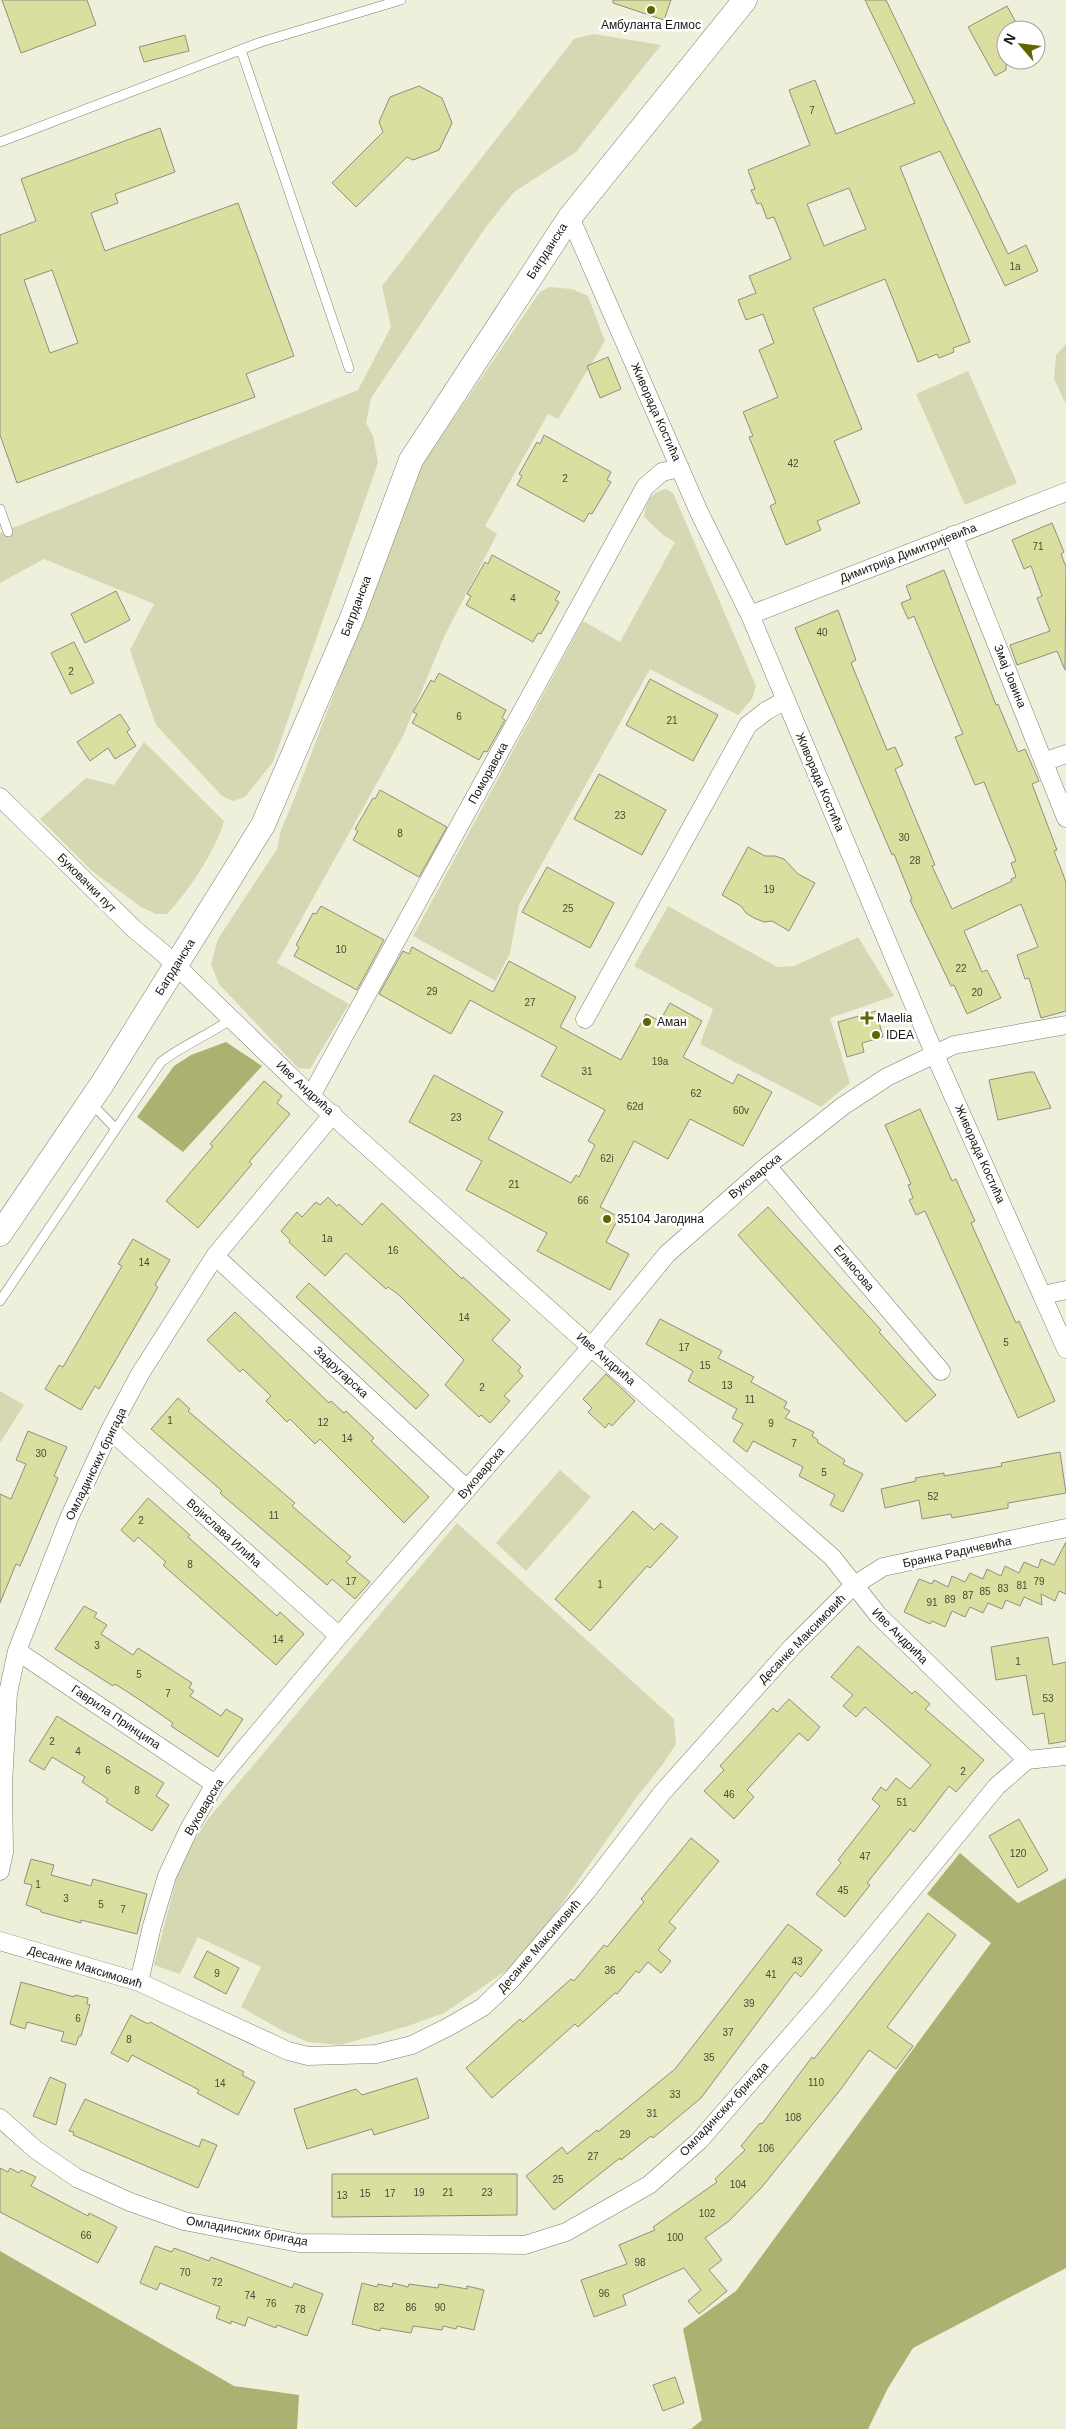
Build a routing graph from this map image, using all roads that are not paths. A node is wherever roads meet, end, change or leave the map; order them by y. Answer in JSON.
{"nodes":[{"id":1,"x":401,"y":0,"type":"edge"},
{"id":2,"x":738,"y":2,"type":"edge"},
{"id":3,"x":241,"y":50,"type":"junction"},
{"id":4,"x":0,"y":142,"type":"edge"},
{"id":5,"x":570,"y":217,"type":"junction"},
{"id":6,"x":350,"y":368,"type":"dead end"},
{"id":7,"x":680,"y":468,"type":"junction"},
{"id":8,"x":1066,"y":492,"type":"edge"},
{"id":9,"x":0,"y":509,"type":"edge"},
{"id":10,"x":8,"y":532,"type":"dead end"},
{"id":11,"x":953,"y":535,"type":"junction"},
{"id":12,"x":750,"y":615,"type":"junction"},
{"id":13,"x":786,"y":700,"type":"junction"},
{"id":14,"x":1066,"y":754,"type":"edge"},
{"id":15,"x":1044,"y":762,"type":"junction"},
{"id":16,"x":0,"y":797,"type":"edge"},
{"id":17,"x":1066,"y":818,"type":"edge"},
{"id":18,"x":176,"y":966,"type":"junction"},
{"id":19,"x":231,"y":1019,"type":"junction"},
{"id":20,"x":584,"y":1019,"type":"dead end"},
{"id":21,"x":1066,"y":1026,"type":"edge"},
{"id":22,"x":935,"y":1055,"type":"junction"},
{"id":23,"x":311,"y":1096,"type":"junction"},
{"id":24,"x":90,"y":1102,"type":"junction"},
{"id":25,"x":333,"y":1114,"type":"junction"},
{"id":26,"x":116,"y":1129,"type":"junction"},
{"id":27,"x":766,"y":1166,"type":"junction"},
{"id":28,"x":0,"y":1234,"type":"edge"},
{"id":29,"x":215,"y":1256,"type":"junction"},
{"id":30,"x":1066,"y":1290,"type":"edge"},
{"id":31,"x":1043,"y":1295,"type":"junction"},
{"id":32,"x":0,"y":1301,"type":"edge"},
{"id":33,"x":591,"y":1347,"type":"junction"},
{"id":34,"x":1066,"y":1349,"type":"edge"},
{"id":35,"x":941,"y":1371,"type":"dead end"},
{"id":36,"x":110,"y":1430,"type":"junction"},
{"id":37,"x":467,"y":1489,"type":"junction"},
{"id":38,"x":1066,"y":1528,"type":"edge"},
{"id":39,"x":853,"y":1586,"type":"junction"},
{"id":40,"x":339,"y":1636,"type":"junction"},
{"id":41,"x":17,"y":1651,"type":"junction"},
{"id":42,"x":1066,"y":1756,"type":"edge"},
{"id":43,"x":1027,"y":1760,"type":"junction"},
{"id":44,"x":216,"y":1784,"type":"junction"},
{"id":45,"x":0,"y":1871,"type":"edge"},
{"id":46,"x":0,"y":1941,"type":"edge"},
{"id":47,"x":139,"y":1982,"type":"junction"},
{"id":48,"x":0,"y":2118,"type":"edge"}],
"edges":[{"from":1,"to":3,"type":"lane"},
{"from":2,"to":5,"type":"main road","name":"Багрданска"},
{"from":3,"to":4,"type":"lane"},
{"from":3,"to":6,"type":"lane"},
{"from":5,"to":7,"type":"street","name":"Живорада Костића"},
{"from":5,"to":18,"type":"main road","name":"Багрданска"},
{"from":7,"to":12,"type":"street","name":"Живорада Костића"},
{"from":7,"to":23,"type":"street","name":"Поморавска"},
{"from":8,"to":11,"type":"street","name":"Димитрија Димитријевића"},
{"from":9,"to":10,"type":"lane"},
{"from":11,"to":12,"type":"street","name":"Димитрија Димитријевића"},
{"from":11,"to":15,"type":"street","name":"Змај Јовина"},
{"from":12,"to":13,"type":"street","name":"Живорада Костића"},
{"from":13,"to":20,"type":"street"},
{"from":13,"to":22,"type":"street","name":"Живорада Костића"},
{"from":14,"to":15,"type":"street"},
{"from":15,"to":17,"type":"street","name":"Змај Јовина"},
{"from":16,"to":18,"type":"street","name":"Буковачки пут"},
{"from":18,"to":19,"type":"street","name":"Иве Андрића"},
{"from":18,"to":24,"type":"main road","name":"Багрданска"},
{"from":19,"to":23,"type":"street","name":"Иве Андрића"},
{"from":19,"to":26,"type":"lane"},
{"from":21,"to":22,"type":"street","name":"Вуковарска"},
{"from":22,"to":27,"type":"street","name":"Вуковарска"},
{"from":22,"to":31,"type":"street","name":"Живорада Костића"},
{"from":23,"to":25,"type":"street","name":"Иве Андрића"},
{"from":24,"to":26,"type":"lane"},
{"from":24,"to":28,"type":"main road","name":"Багрданска"},
{"from":25,"to":29,"type":"street","name":"Омладинских бригада"},
{"from":25,"to":33,"type":"street","name":"Иве Андрића"},
{"from":26,"to":32,"type":"lane"},
{"from":27,"to":33,"type":"street","name":"Вуковарска"},
{"from":27,"to":35,"type":"street","name":"Елмосова"},
{"from":29,"to":36,"type":"street","name":"Омладинских бригада"},
{"from":29,"to":37,"type":"street","name":"Задругарска"},
{"from":30,"to":31,"type":"street"},
{"from":31,"to":34,"type":"street","name":"Живорада Костића"},
{"from":33,"to":37,"type":"street","name":"Вуковарска"},
{"from":33,"to":39,"type":"street","name":"Иве Андрића"},
{"from":36,"to":40,"type":"street","name":"Војислава Илића"},
{"from":36,"to":41,"type":"street","name":"Омладинских бригада"},
{"from":37,"to":40,"type":"street","name":"Вуковарска"},
{"from":38,"to":39,"type":"street","name":"Бранка Радичевића"},
{"from":39,"to":43,"type":"street","name":"Иве Андрића"},
{"from":39,"to":47,"type":"street","name":"Десанке Максимовић"},
{"from":40,"to":44,"type":"street","name":"Вуковарска"},
{"from":41,"to":44,"type":"street","name":"Гаврила Принципа"},
{"from":41,"to":45,"type":"street","name":"Омладинских бригада"},
{"from":42,"to":43,"type":"street"},
{"from":43,"to":48,"type":"street","name":"Омладинских бригада"},
{"from":44,"to":47,"type":"street","name":"Вуковарска"},
{"from":46,"to":47,"type":"street","name":"Десанке Максимовић"}]}
